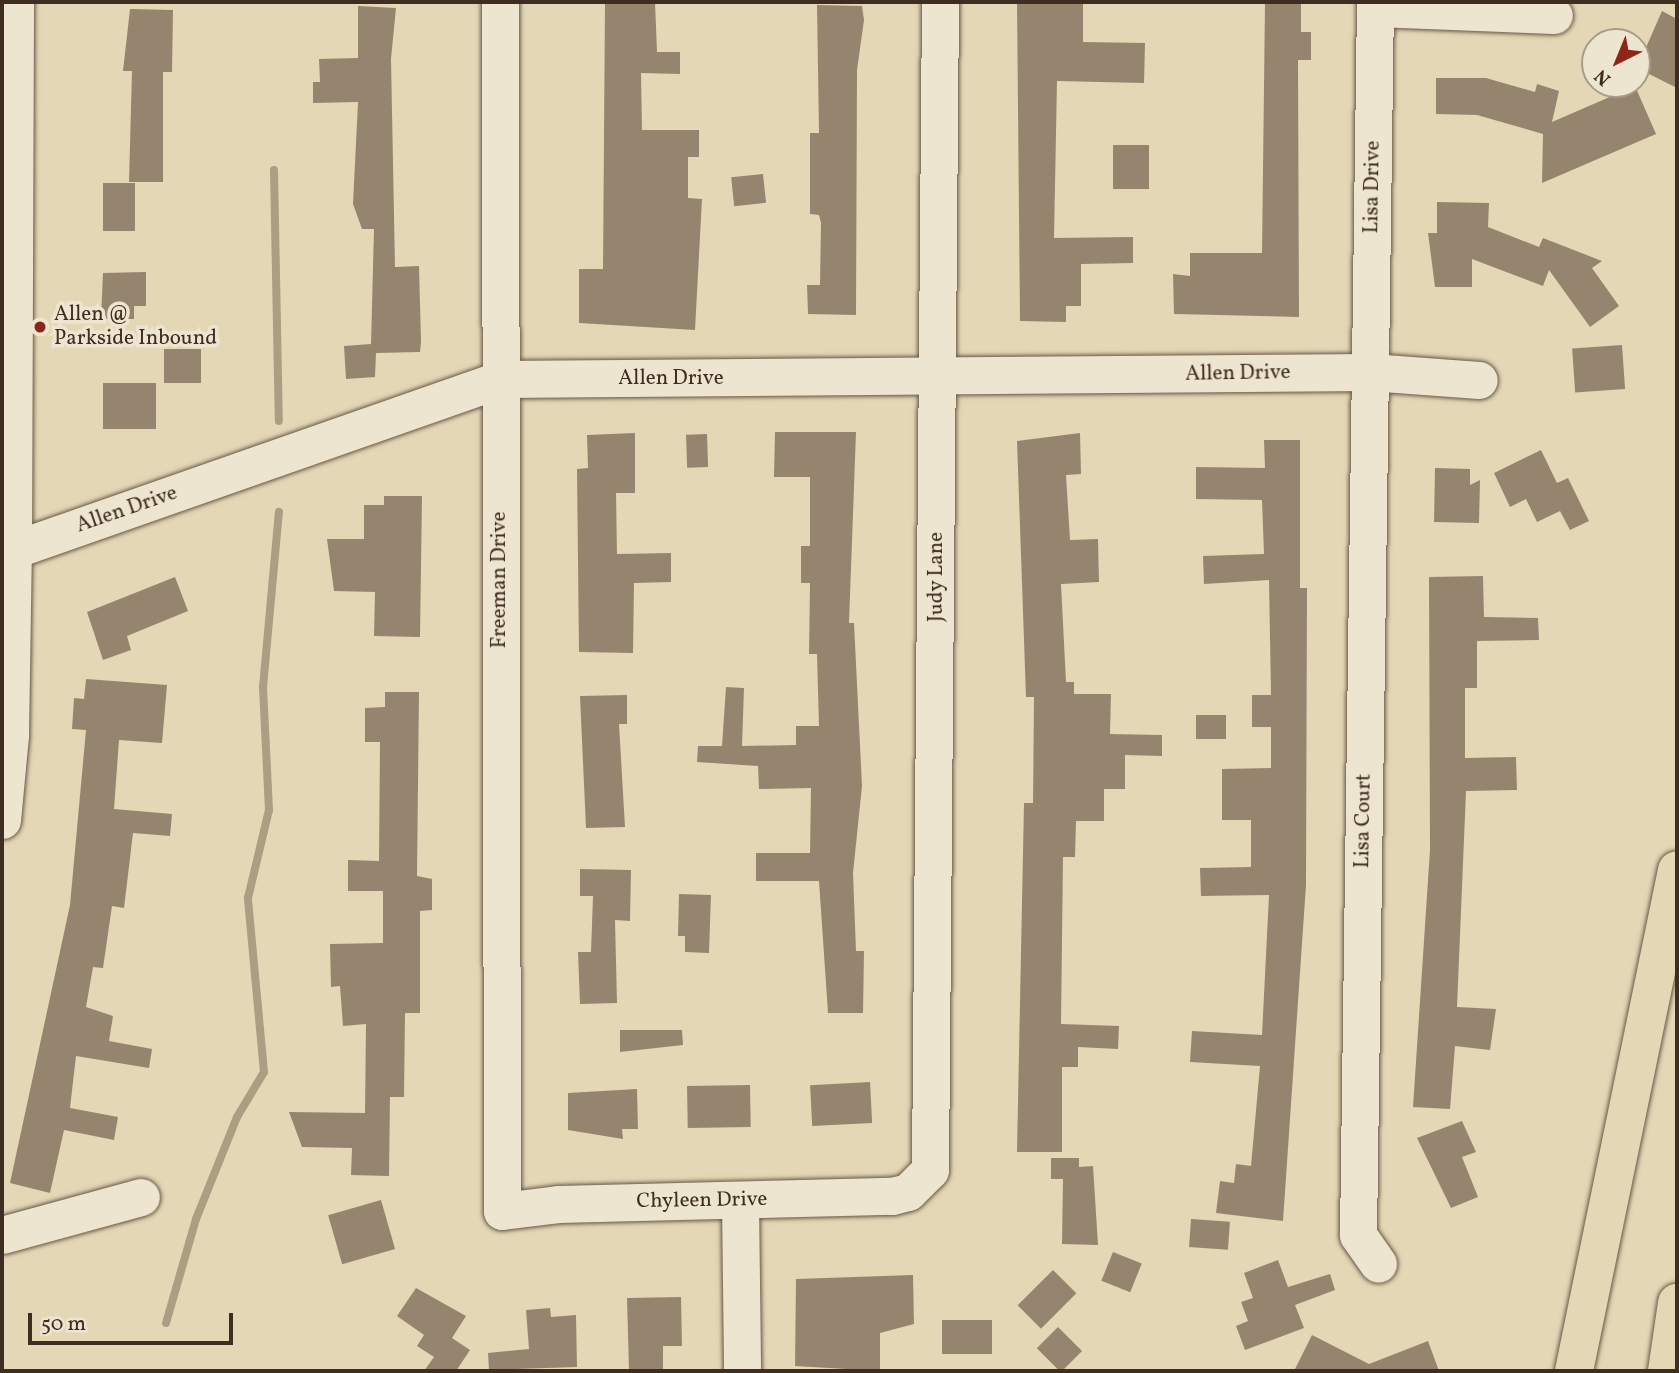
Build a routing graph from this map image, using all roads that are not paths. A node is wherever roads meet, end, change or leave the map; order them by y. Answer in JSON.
{"nodes":[{"id":1,"x":15,"y":2,"type":"edge"},
{"id":2,"x":500,"y":2,"type":"edge"},
{"id":3,"x":940,"y":2,"type":"edge"},
{"id":4,"x":1376,"y":5,"type":"edge"},
{"id":5,"x":1554,"y":15,"type":"dead end"},
{"id":6,"x":8,"y":90,"type":"edge"},
{"id":7,"x":1370,"y":372,"type":"junction"},
{"id":8,"x":938,"y":378,"type":"junction"},
{"id":9,"x":500,"y":379,"type":"junction"},
{"id":10,"x":1479,"y":380,"type":"dead end"},
{"id":11,"x":8,"y":549,"type":"edge"},
{"id":12,"x":2,"y":820,"type":"edge"},
{"id":13,"x":1677,"y":870,"type":"edge"},
{"id":14,"x":932,"y":1153,"type":"joint"},
{"id":15,"x":498,"y":1158,"type":"joint"},
{"id":16,"x":141,"y":1197,"type":"dead end"},
{"id":17,"x":740,"y":1201,"type":"junction"},
{"id":18,"x":2,"y":1235,"type":"edge"},
{"id":19,"x":1378,"y":1265,"type":"dead end"},
{"id":20,"x":1677,"y":1303,"type":"edge"},
{"id":21,"x":742,"y":1371,"type":"edge"},
{"id":22,"x":1574,"y":1371,"type":"edge"},
{"id":23,"x":1667,"y":1371,"type":"edge"}],
"edges":[{"from":1,"to":6,"type":"street"},
{"from":2,"to":9,"type":"street","name":"Freeman Drive"},
{"from":3,"to":8,"type":"street","name":"Judy Lane"},
{"from":4,"to":5,"type":"street"},
{"from":4,"to":7,"type":"street","name":"Lisa Drive"},
{"from":6,"to":11,"type":"street"},
{"from":7,"to":8,"type":"street","name":"Allen Drive"},
{"from":7,"to":10,"type":"street","name":"Allen Drive"},
{"from":7,"to":19,"type":"street","name":"Lisa Court"},
{"from":8,"to":9,"type":"street","name":"Allen Drive"},
{"from":8,"to":14,"type":"street","name":"Judy Lane"},
{"from":9,"to":11,"type":"street","name":"Allen Drive"},
{"from":9,"to":15,"type":"street","name":"Freeman Drive"},
{"from":11,"to":12,"type":"street"},
{"from":13,"to":22,"type":"highway"},
{"from":14,"to":17,"type":"street","name":"Chyleen Drive"},
{"from":15,"to":17,"type":"street","name":"Chyleen Drive"},
{"from":16,"to":18,"type":"street"},
{"from":17,"to":21,"type":"street"},
{"from":20,"to":23,"type":"highway"}]}
